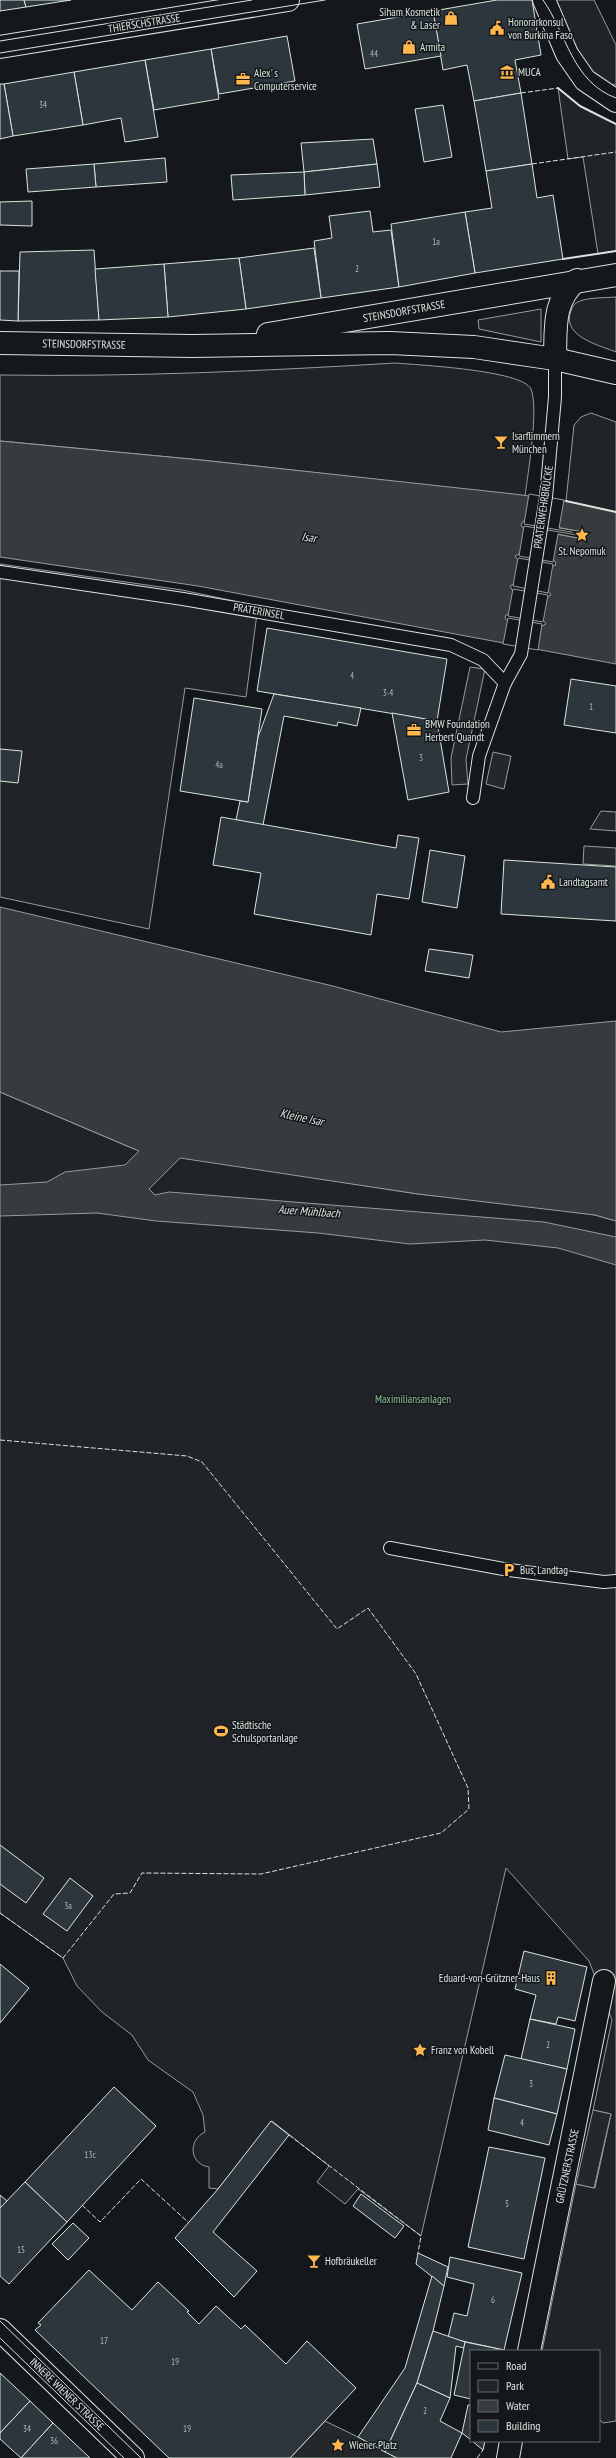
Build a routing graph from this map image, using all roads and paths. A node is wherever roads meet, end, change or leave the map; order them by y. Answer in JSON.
{"nodes":[{"id":1,"x":288,"y":0,"type":"edge"},
{"id":2,"x":544,"y":0,"type":"edge"},
{"id":3,"x":0,"y":47,"type":"edge"},
{"id":4,"x":616,"y":101,"type":"edge"},
{"id":5,"x":616,"y":275,"type":"edge"},
{"id":6,"x":577,"y":280,"type":"junction"},
{"id":7,"x":0,"y":344,"type":"edge"},
{"id":8,"x":192,"y":346,"type":"junction"},
{"id":9,"x":555,"y":359,"type":"junction"},
{"id":10,"x":616,"y":373,"type":"edge"},
{"id":11,"x":0,"y":572,"type":"edge"},
{"id":12,"x":505,"y":683,"type":"junction"},
{"id":13,"x":473,"y":798,"type":"dead end"},
{"id":14,"x":390,"y":1548,"type":"dead end"},
{"id":15,"x":616,"y":1581,"type":"edge"},
{"id":16,"x":604,"y":1981,"type":"dead end"},
{"id":17,"x":0,"y":2330,"type":"edge"},
{"id":18,"x":529,"y":2350,"type":"edge"},
{"id":19,"x":511,"y":2442,"type":"edge"},
{"id":20,"x":133,"y":2458,"type":"edge"},
{"id":21,"x":508,"y":2458,"type":"edge"}],
"edges":[{"from":1,"to":3,"type":"main road","name":"THIERSCHSTRASSE"},
{"from":2,"to":4,"type":"main road"},
{"from":5,"to":6,"type":"main road","name":"STEINSDORFSTRASSE"},
{"from":6,"to":8,"type":"main road","name":"STEINSDORFSTRASSE"},
{"from":6,"to":9,"type":"main road"},
{"from":7,"to":8,"type":"main road","name":"STEINSDORFSTRASSE"},
{"from":8,"to":9,"type":"main road","name":"STEINSDORFSTRASSE"},
{"from":9,"to":10,"type":"main road","name":"STEINSDORFSTRASSE"},
{"from":9,"to":12,"type":"lane","name":"PRATERWEHRBRÜCKE"},
{"from":11,"to":12,"type":"lane","name":"PRATERINSEL"},
{"from":12,"to":13,"type":"lane"},
{"from":14,"to":15,"type":"lane"},
{"from":16,"to":18,"type":"main road","name":"GRÜTZNERSTRASSE"},
{"from":17,"to":20,"type":"main road","name":"INNERE WIENER STRASSE"},
{"from":19,"to":21,"type":"main road"}]}
